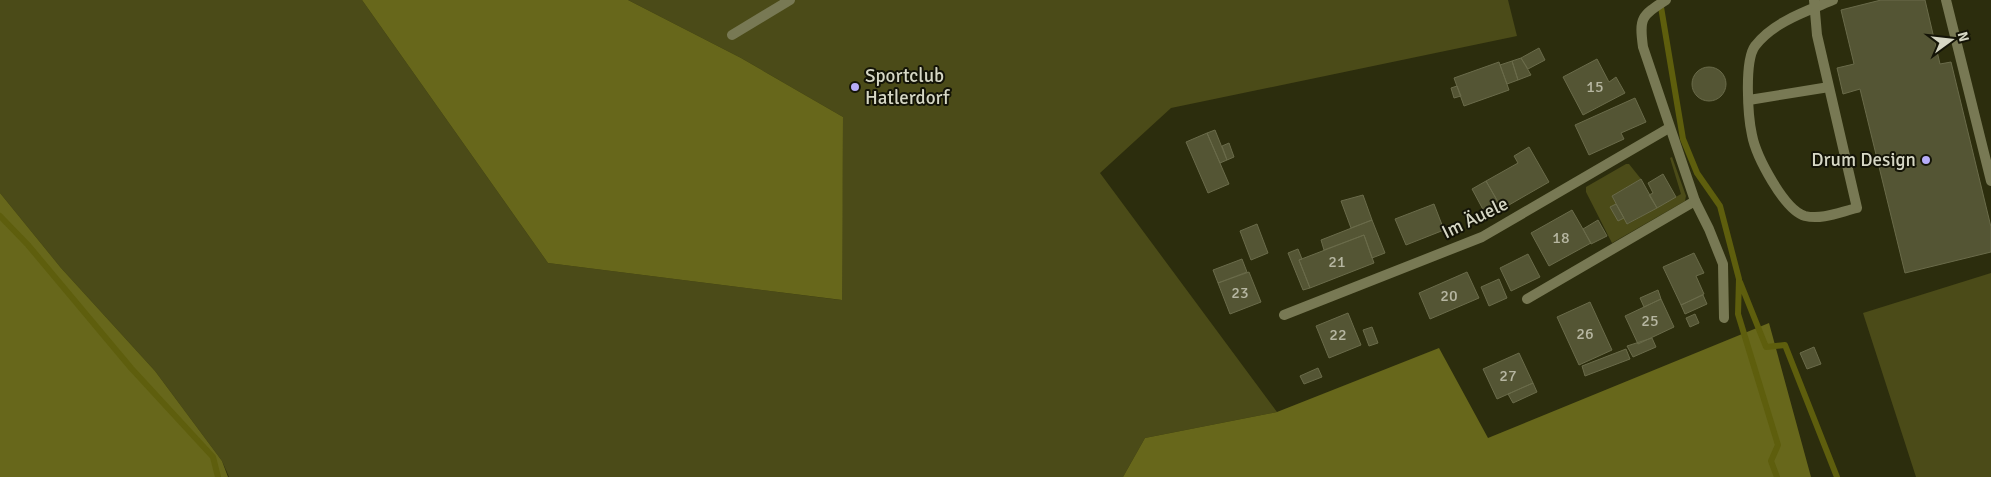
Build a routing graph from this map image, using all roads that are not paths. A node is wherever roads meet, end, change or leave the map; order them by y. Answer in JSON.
{"nodes":[{"id":1,"x":790,"y":0,"type":"edge"},
{"id":2,"x":1666,"y":0,"type":"edge"},
{"id":3,"x":1833,"y":0,"type":"edge"},
{"id":4,"x":1946,"y":0,"type":"edge"},
{"id":5,"x":1815,"y":4,"type":"edge"},
{"id":6,"x":732,"y":35,"type":"dead end"},
{"id":7,"x":1829,"y":87,"type":"junction"},
{"id":8,"x":1749,"y":100,"type":"junction"},
{"id":9,"x":1669,"y":128,"type":"junction"},
{"id":10,"x":1991,"y":181,"type":"edge"},
{"id":11,"x":1695,"y":202,"type":"junction"},
{"id":12,"x":1527,"y":299,"type":"dead end"},
{"id":13,"x":1284,"y":315,"type":"dead end"},
{"id":14,"x":1724,"y":318,"type":"dead end"}],
"edges":[{"from":1,"to":6,"type":"street"},
{"from":2,"to":9,"type":"street"},
{"from":3,"to":5,"type":"street"},
{"from":4,"to":10,"type":"street"},
{"from":5,"to":7,"type":"street"},
{"from":5,"to":8,"type":"street"},
{"from":7,"to":8,"type":"street"},
{"from":7,"to":8,"type":"street"},
{"from":9,"to":11,"type":"street"},
{"from":9,"to":13,"type":"street","name":"Im Äuele"},
{"from":11,"to":12,"type":"street"},
{"from":11,"to":14,"type":"street"}]}
